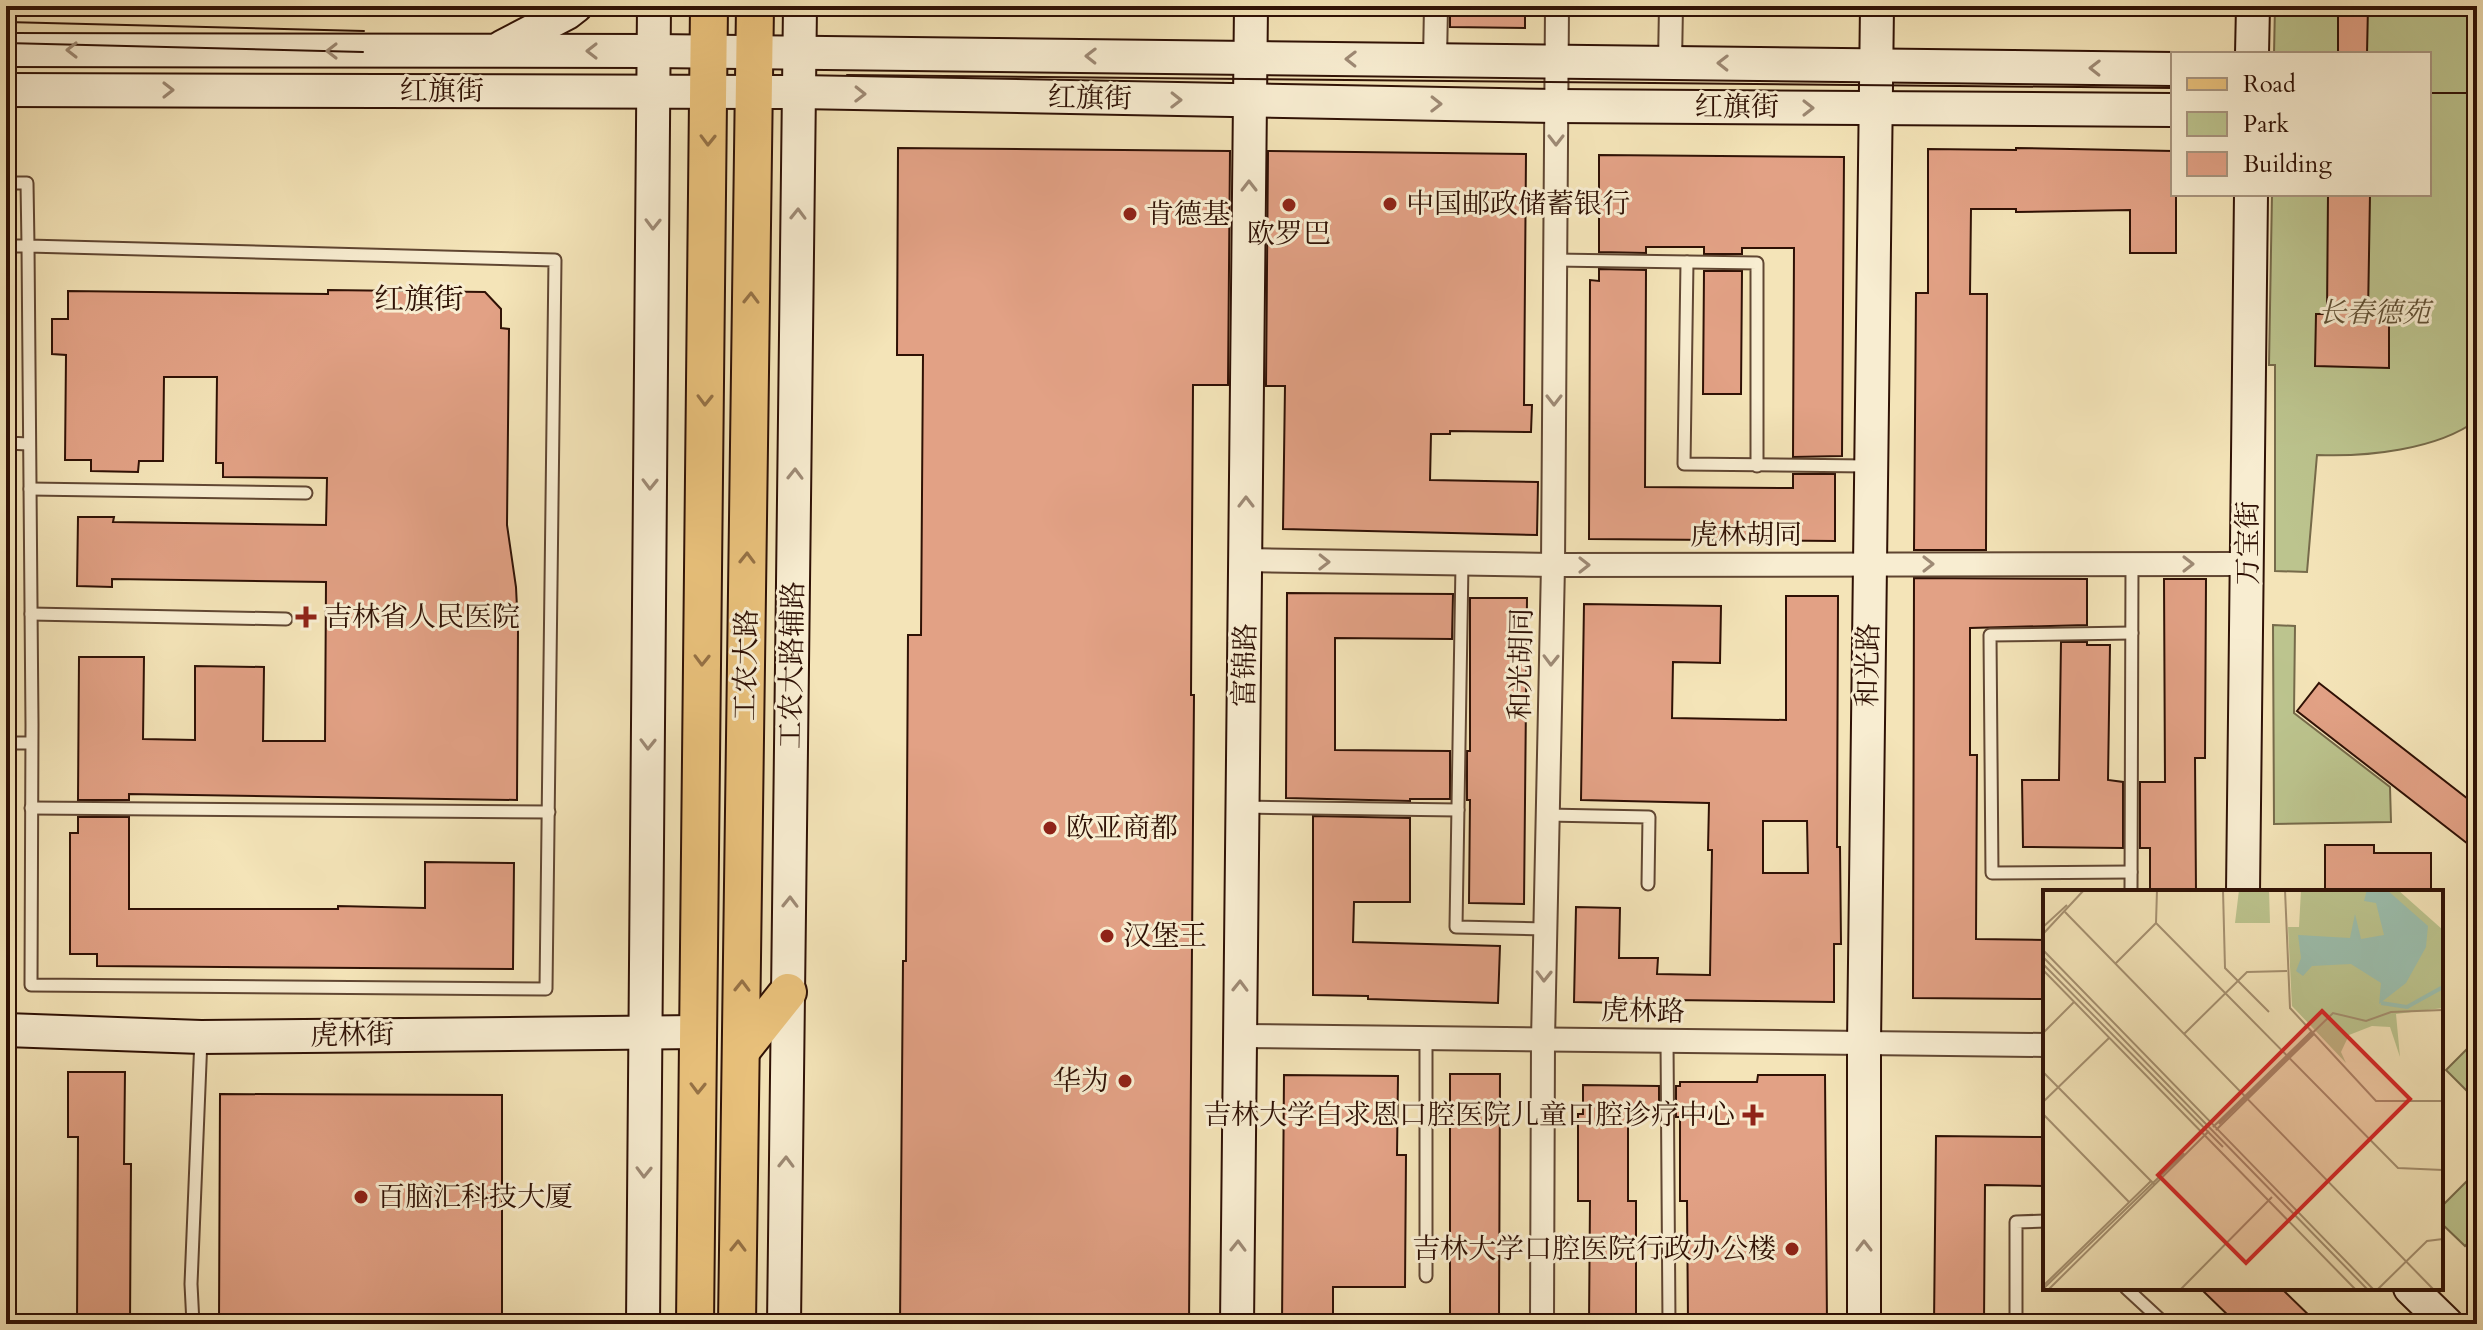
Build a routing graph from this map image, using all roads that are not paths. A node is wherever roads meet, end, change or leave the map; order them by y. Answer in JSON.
{"nodes":[{"id":1,"x":576,"y":6,"type":"edge"},
{"id":2,"x":654,"y":6,"type":"edge"},
{"id":3,"x":709,"y":6,"type":"edge"},
{"id":4,"x":755,"y":6,"type":"edge"},
{"id":5,"x":800,"y":6,"type":"edge"},
{"id":6,"x":1251,"y":6,"type":"edge"},
{"id":7,"x":1436,"y":6,"type":"edge"},
{"id":8,"x":1557,"y":6,"type":"edge"},
{"id":9,"x":1671,"y":6,"type":"edge"},
{"id":10,"x":1877,"y":6,"type":"edge"},
{"id":11,"x":2253,"y":6,"type":"edge"},
{"id":12,"x":6,"y":50,"type":"edge"},
{"id":13,"x":496,"y":51,"type":"junction"},
{"id":14,"x":654,"y":51,"type":"junction"},
{"id":15,"x":709,"y":51,"type":"junction"},
{"id":16,"x":754,"y":52,"type":"junction"},
{"id":17,"x":800,"y":52,"type":"junction"},
{"id":18,"x":2252,"y":52,"type":"edge"},
{"id":19,"x":1250,"y":58,"type":"junction"},
{"id":20,"x":1435,"y":60,"type":"junction"},
{"id":21,"x":1556,"y":61,"type":"junction"},
{"id":22,"x":1670,"y":63,"type":"junction"},
{"id":23,"x":1876,"y":65,"type":"junction"},
{"id":24,"x":2171,"y":69,"type":"edge"},
{"id":25,"x":6,"y":90,"type":"edge"},
{"id":26,"x":654,"y":92,"type":"junction"},
{"id":27,"x":754,"y":92,"type":"junction"},
{"id":28,"x":799,"y":92,"type":"junction"},
{"id":29,"x":708,"y":93,"type":"junction"},
{"id":30,"x":1249,"y":101,"type":"junction"},
{"id":31,"x":1556,"y":106,"type":"junction"},
{"id":32,"x":1876,"y":108,"type":"junction"},
{"id":33,"x":2171,"y":110,"type":"edge"},
{"id":34,"x":6,"y":183,"type":"edge"},
{"id":35,"x":2251,"y":196,"type":"edge"},
{"id":36,"x":6,"y":246,"type":"edge"},
{"id":37,"x":28,"y":246,"type":"junction"},
{"id":38,"x":1555,"y":260,"type":"junction"},
{"id":39,"x":1687,"y":262,"type":"junction"},
{"id":40,"x":6,"y":443,"type":"edge"},
{"id":41,"x":29,"y":444,"type":"junction"},
{"id":42,"x":1757,"y":466,"type":"junction"},
{"id":43,"x":1872,"y":466,"type":"junction"},
{"id":44,"x":30,"y":489,"type":"junction"},
{"id":45,"x":306,"y":493,"type":"dead end"},
{"id":46,"x":1246,"y":560,"type":"junction"},
{"id":47,"x":1462,"y":564,"type":"junction"},
{"id":48,"x":2132,"y":564,"type":"junction"},
{"id":49,"x":2247,"y":564,"type":"junction"},
{"id":50,"x":1553,"y":565,"type":"junction"},
{"id":51,"x":1870,"y":565,"type":"junction"},
{"id":52,"x":31,"y":614,"type":"junction"},
{"id":53,"x":286,"y":619,"type":"dead end"},
{"id":54,"x":2132,"y":633,"type":"junction"},
{"id":55,"x":6,"y":743,"type":"edge"},
{"id":56,"x":31,"y":743,"type":"junction"},
{"id":57,"x":1243,"y":807,"type":"junction"},
{"id":58,"x":31,"y":808,"type":"junction"},
{"id":59,"x":1458,"y":810,"type":"junction"},
{"id":60,"x":549,"y":812,"type":"junction"},
{"id":61,"x":1547,"y":815,"type":"junction"},
{"id":62,"x":2131,"y":872,"type":"junction"},
{"id":63,"x":1648,"y":884,"type":"dead end"},
{"id":64,"x":2131,"y":890,"type":"edge"},
{"id":65,"x":2243,"y":890,"type":"edge"},
{"id":66,"x":1545,"y":929,"type":"junction"},
{"id":67,"x":788,"y":992,"type":"junction"},
{"id":68,"x":6,"y":1030,"type":"edge"},
{"id":69,"x":646,"y":1032,"type":"junction"},
{"id":70,"x":698,"y":1032,"type":"junction"},
{"id":71,"x":1240,"y":1036,"type":"junction"},
{"id":72,"x":201,"y":1037,"type":"junction"},
{"id":73,"x":1426,"y":1038,"type":"junction"},
{"id":74,"x":1543,"y":1040,"type":"junction"},
{"id":75,"x":1667,"y":1041,"type":"junction"},
{"id":76,"x":1864,"y":1043,"type":"junction"},
{"id":77,"x":2043,"y":1045,"type":"edge"},
{"id":78,"x":741,"y":1051,"type":"junction"},
{"id":79,"x":2043,"y":1221,"type":"edge"},
{"id":80,"x":1426,"y":1276,"type":"dead end"},
{"id":81,"x":2128,"y":1290,"type":"edge"},
{"id":82,"x":2412,"y":1290,"type":"edge"},
{"id":83,"x":2442,"y":1322,"type":"edge"},
{"id":84,"x":193,"y":1324,"type":"edge"},
{"id":85,"x":643,"y":1324,"type":"edge"},
{"id":86,"x":695,"y":1324,"type":"edge"},
{"id":87,"x":737,"y":1324,"type":"edge"},
{"id":88,"x":784,"y":1324,"type":"edge"},
{"id":89,"x":1237,"y":1324,"type":"edge"},
{"id":90,"x":1542,"y":1324,"type":"edge"},
{"id":91,"x":1669,"y":1324,"type":"edge"},
{"id":92,"x":1864,"y":1324,"type":"edge"},
{"id":93,"x":2016,"y":1324,"type":"edge"},
{"id":94,"x":2165,"y":1324,"type":"edge"}],
"edges":[{"from":1,"to":13,"type":"street"},
{"from":2,"to":14,"type":"street"},
{"from":3,"to":15,"type":"main road","name":"工农大路"},
{"from":4,"to":16,"type":"main road","name":"工农大路"},
{"from":5,"to":17,"type":"street","name":"工农大路辅路"},
{"from":6,"to":19,"type":"street","name":"富锦路"},
{"from":7,"to":20,"type":"street"},
{"from":8,"to":21,"type":"street","name":"和光胡同"},
{"from":9,"to":22,"type":"street"},
{"from":10,"to":23,"type":"street","name":"和光路"},
{"from":11,"to":18,"type":"street"},
{"from":13,"to":12,"type":"street","name":"红旗街","one_way":true},
{"from":14,"to":13,"type":"street","name":"红旗街","one_way":true},
{"from":14,"to":15,"type":"street","name":"红旗街"},
{"from":14,"to":26,"type":"street"},
{"from":15,"to":16,"type":"street","name":"红旗街"},
{"from":15,"to":29,"type":"main road","name":"工农大路"},
{"from":16,"to":17,"type":"street","name":"红旗街"},
{"from":16,"to":27,"type":"main road","name":"工农大路"},
{"from":19,"to":17,"type":"street","name":"红旗街","one_way":true},
{"from":17,"to":28,"type":"street","name":"工农大路辅路"},
{"from":20,"to":19,"type":"street","name":"红旗街","one_way":true},
{"from":19,"to":30,"type":"street","name":"富锦路"},
{"from":20,"to":21,"type":"street","name":"红旗街"},
{"from":21,"to":22,"type":"street","name":"红旗街"},
{"from":21,"to":31,"type":"street","name":"和光胡同"},
{"from":23,"to":22,"type":"street","name":"红旗街","one_way":true},
{"from":24,"to":23,"type":"street","name":"红旗街","one_way":true},
{"from":23,"to":32,"type":"street","name":"和光路"},
{"from":25,"to":26,"type":"street","name":"红旗街","one_way":true},
{"from":26,"to":29,"type":"street","name":"红旗街"},
{"from":26,"to":69,"type":"street","one_way":true},
{"from":27,"to":28,"type":"street","name":"红旗街"},
{"from":27,"to":29,"type":"street","name":"红旗街"},
{"from":78,"to":27,"type":"main road","name":"工农大路","one_way":true},
{"from":28,"to":30,"type":"street","name":"红旗街","one_way":true},
{"from":67,"to":28,"type":"street","name":"工农大路辅路","one_way":true},
{"from":29,"to":70,"type":"main road","name":"工农大路","one_way":true},
{"from":30,"to":31,"type":"street","name":"红旗街","one_way":true},
{"from":46,"to":30,"type":"street","name":"富锦路","one_way":true},
{"from":31,"to":32,"type":"street","name":"红旗街","one_way":true},
{"from":31,"to":38,"type":"street","name":"和光胡同","one_way":true},
{"from":32,"to":33,"type":"street","name":"红旗街"},
{"from":32,"to":43,"type":"street","name":"和光路"},
{"from":34,"to":37,"type":"lane"},
{"from":35,"to":49,"type":"street","name":"万宝街"},
{"from":36,"to":37,"type":"lane"},
{"from":37,"to":41,"type":"lane"},
{"from":37,"to":60,"type":"lane"},
{"from":38,"to":39,"type":"lane"},
{"from":38,"to":50,"type":"street","name":"和光胡同","one_way":true},
{"from":39,"to":42,"type":"lane"},
{"from":39,"to":42,"type":"lane"},
{"from":40,"to":41,"type":"lane"},
{"from":41,"to":44,"type":"lane"},
{"from":42,"to":43,"type":"lane"},
{"from":43,"to":51,"type":"street","name":"和光路"},
{"from":44,"to":45,"type":"lane"},
{"from":44,"to":52,"type":"lane"},
{"from":46,"to":47,"type":"street","name":"虎林胡同","one_way":true},
{"from":46,"to":57,"type":"street","name":"富锦路"},
{"from":47,"to":50,"type":"street","name":"虎林胡同"},
{"from":47,"to":59,"type":"lane"},
{"from":48,"to":49,"type":"street","name":"虎林胡同","one_way":true},
{"from":51,"to":48,"type":"street","name":"虎林胡同","one_way":true},
{"from":48,"to":54,"type":"lane"},
{"from":49,"to":65,"type":"street","name":"万宝街"},
{"from":50,"to":51,"type":"street","name":"虎林胡同","one_way":true},
{"from":50,"to":61,"type":"street","name":"和光胡同","one_way":true},
{"from":51,"to":76,"type":"street","name":"和光路"},
{"from":52,"to":53,"type":"lane"},
{"from":52,"to":56,"type":"lane"},
{"from":54,"to":62,"type":"lane"},
{"from":54,"to":62,"type":"lane"},
{"from":55,"to":56,"type":"lane"},
{"from":56,"to":58,"type":"lane"},
{"from":57,"to":59,"type":"lane"},
{"from":71,"to":57,"type":"street","name":"富锦路","one_way":true},
{"from":58,"to":60,"type":"lane"},
{"from":58,"to":60,"type":"lane"},
{"from":59,"to":66,"type":"lane"},
{"from":61,"to":63,"type":"lane"},
{"from":61,"to":66,"type":"street","name":"和光胡同"},
{"from":62,"to":64,"type":"lane"},
{"from":66,"to":74,"type":"street","name":"和光胡同","one_way":true},
{"from":67,"to":78,"type":"main road"},
{"from":88,"to":67,"type":"street","name":"工农大路辅路","one_way":true},
{"from":68,"to":72,"type":"street","name":"虎林街"},
{"from":69,"to":70,"type":"street","name":"虎林街"},
{"from":69,"to":72,"type":"street","name":"虎林街"},
{"from":69,"to":85,"type":"street","one_way":true},
{"from":70,"to":86,"type":"main road","name":"工农大路","one_way":true},
{"from":71,"to":73,"type":"street","name":"虎林路"},
{"from":89,"to":71,"type":"street","name":"富锦路","one_way":true},
{"from":72,"to":84,"type":"lane"},
{"from":73,"to":74,"type":"street","name":"虎林路"},
{"from":73,"to":80,"type":"lane"},
{"from":74,"to":75,"type":"street","name":"虎林路"},
{"from":74,"to":90,"type":"street","name":"和光胡同"},
{"from":75,"to":76,"type":"street","name":"虎林路"},
{"from":75,"to":91,"type":"lane"},
{"from":76,"to":77,"type":"street","name":"虎林路"},
{"from":92,"to":76,"type":"street","name":"和光路","one_way":true},
{"from":87,"to":78,"type":"main road","name":"工农大路","one_way":true},
{"from":79,"to":93,"type":"lane"},
{"from":81,"to":94,"type":"lane"},
{"from":82,"to":83,"type":"street"}]}
